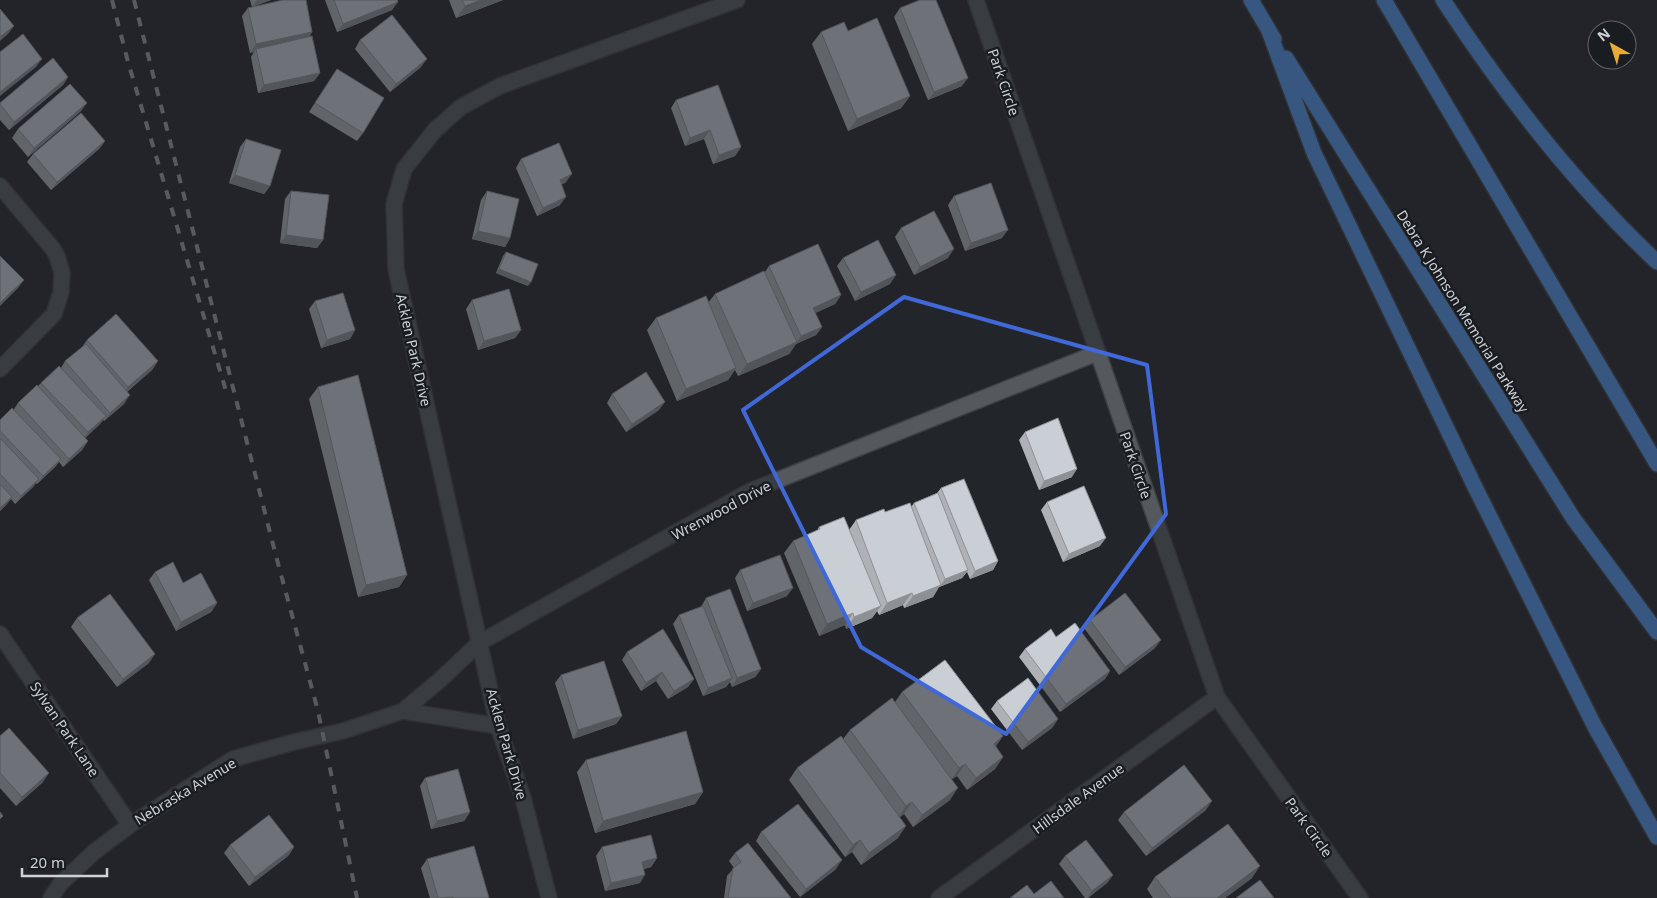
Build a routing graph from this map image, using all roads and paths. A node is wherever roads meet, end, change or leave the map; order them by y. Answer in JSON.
{"nodes":[{"id":1,"x":737,"y":0,"type":"edge"},
{"id":2,"x":976,"y":0,"type":"edge"},
{"id":3,"x":1252,"y":0,"type":"edge"},
{"id":4,"x":1384,"y":0,"type":"edge"},
{"id":5,"x":1443,"y":0,"type":"edge"},
{"id":6,"x":1269,"y":31,"type":"junction"},
{"id":7,"x":0,"y":186,"type":"edge"},
{"id":8,"x":1657,"y":262,"type":"edge"},
{"id":9,"x":1097,"y":353,"type":"junction"},
{"id":10,"x":0,"y":369,"type":"edge"},
{"id":11,"x":1657,"y":464,"type":"edge"},
{"id":12,"x":1657,"y":632,"type":"edge"},
{"id":13,"x":0,"y":634,"type":"edge"},
{"id":14,"x":480,"y":643,"type":"junction"},
{"id":15,"x":1216,"y":697,"type":"junction"},
{"id":16,"x":403,"y":711,"type":"junction"},
{"id":17,"x":498,"y":726,"type":"junction"},
{"id":18,"x":130,"y":824,"type":"junction"},
{"id":19,"x":1657,"y":837,"type":"edge"},
{"id":20,"x":51,"y":898,"type":"edge"},
{"id":21,"x":549,"y":898,"type":"edge"},
{"id":22,"x":939,"y":898,"type":"edge"},
{"id":23,"x":1360,"y":898,"type":"edge"}],
"edges":[{"from":1,"to":14,"type":"street","name":"Acklen Park Drive"},
{"from":2,"to":9,"type":"street","name":"Park Circle"},
{"from":3,"to":6,"type":"highway","name":"Debra K Johnson Memorial Parkway"},
{"from":4,"to":11,"type":"highway"},
{"from":5,"to":8,"type":"highway"},
{"from":6,"to":12,"type":"highway","name":"Debra K Johnson Memorial Parkway"},
{"from":6,"to":19,"type":"highway"},
{"from":7,"to":10,"type":"street"},
{"from":9,"to":14,"type":"street","name":"Wrenwood Drive"},
{"from":9,"to":15,"type":"street","name":"Park Circle"},
{"from":13,"to":18,"type":"street","name":"Sylvan Park Lane"},
{"from":14,"to":16,"type":"street","name":"Wrenwood Drive"},
{"from":14,"to":17,"type":"street","name":"Acklen Park Drive"},
{"from":15,"to":22,"type":"street","name":"Hillsdale Avenue"},
{"from":15,"to":23,"type":"street","name":"Park Circle"},
{"from":16,"to":17,"type":"street"},
{"from":16,"to":18,"type":"street","name":"Nebraska Avenue"},
{"from":17,"to":21,"type":"street","name":"Acklen Park Drive"},
{"from":18,"to":20,"type":"street","name":"Nebraska Avenue"}]}
